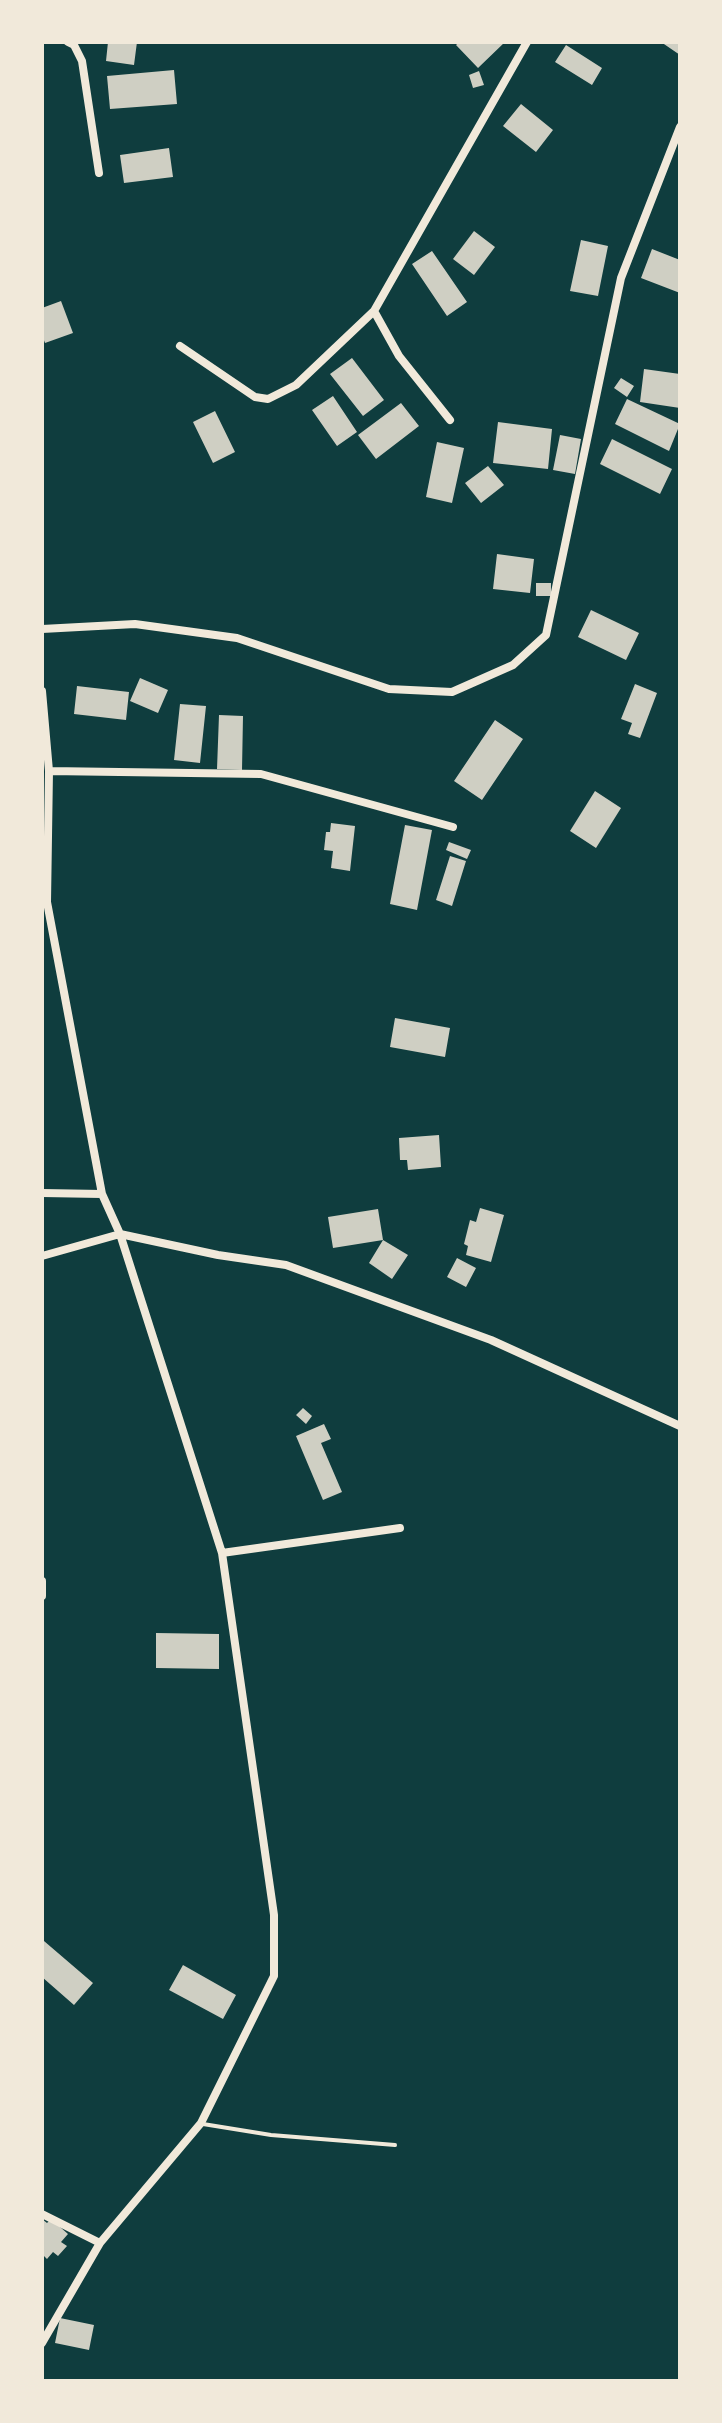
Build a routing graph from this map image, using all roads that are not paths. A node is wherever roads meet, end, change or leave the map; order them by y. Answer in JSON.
{"nodes":[{"id":1,"x":68,"y":42,"type":"edge"},
{"id":2,"x":527,"y":42,"type":"edge"},
{"id":3,"x":680,"y":127,"type":"edge"},
{"id":4,"x":99,"y":173,"type":"dead end"},
{"id":5,"x":374,"y":311,"type":"junction"},
{"id":6,"x":180,"y":346,"type":"dead end"},
{"id":7,"x":450,"y":420,"type":"dead end"},
{"id":8,"x":42,"y":629,"type":"edge"},
{"id":9,"x":42,"y":691,"type":"edge"},
{"id":10,"x":49,"y":771,"type":"junction"},
{"id":11,"x":453,"y":827,"type":"dead end"},
{"id":12,"x":42,"y":1193,"type":"edge"},
{"id":13,"x":102,"y":1194,"type":"junction"},
{"id":14,"x":120,"y":1234,"type":"junction"},
{"id":15,"x":42,"y":1256,"type":"edge"},
{"id":16,"x":680,"y":1426,"type":"edge"},
{"id":17,"x":400,"y":1528,"type":"dead end"},
{"id":18,"x":222,"y":1553,"type":"junction"},
{"id":19,"x":42,"y":1581,"type":"edge"},
{"id":20,"x":42,"y":1596,"type":"edge"},
{"id":21,"x":201,"y":2123,"type":"junction"},
{"id":22,"x":395,"y":2145,"type":"dead end"},
{"id":23,"x":42,"y":2214,"type":"edge"},
{"id":24,"x":100,"y":2243,"type":"junction"},
{"id":25,"x":42,"y":2343,"type":"edge"}],
"edges":[{"from":1,"to":4,"type":"street"},
{"from":2,"to":5,"type":"street"},
{"from":3,"to":8,"type":"street"},
{"from":5,"to":6,"type":"street"},
{"from":5,"to":7,"type":"street"},
{"from":9,"to":10,"type":"street"},
{"from":10,"to":11,"type":"street"},
{"from":10,"to":13,"type":"street"},
{"from":12,"to":13,"type":"street"},
{"from":13,"to":14,"type":"street"},
{"from":14,"to":15,"type":"street"},
{"from":14,"to":16,"type":"street"},
{"from":14,"to":18,"type":"street"},
{"from":17,"to":18,"type":"street"},
{"from":18,"to":21,"type":"street"},
{"from":19,"to":20,"type":"street"},
{"from":21,"to":22,"type":"lane"},
{"from":21,"to":24,"type":"street"},
{"from":23,"to":24,"type":"street"},
{"from":24,"to":25,"type":"street"}]}
